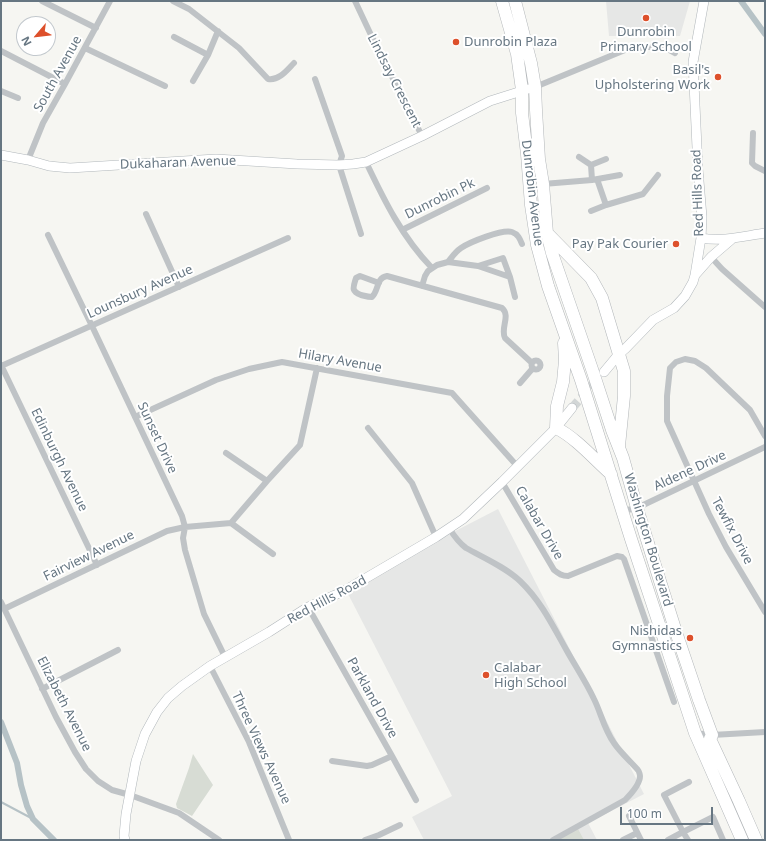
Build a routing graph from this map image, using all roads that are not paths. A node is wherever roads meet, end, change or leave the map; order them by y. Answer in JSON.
{"nodes":[{"id":1,"x":42,"y":1,"type":"edge"},
{"id":2,"x":110,"y":1,"type":"edge"},
{"id":3,"x":173,"y":1,"type":"edge"},
{"id":4,"x":355,"y":1,"type":"edge"},
{"id":5,"x":502,"y":1,"type":"edge"},
{"id":6,"x":514,"y":1,"type":"edge"},
{"id":7,"x":704,"y":1,"type":"edge"},
{"id":8,"x":96,"y":28,"type":"junction"},
{"id":9,"x":218,"y":31,"type":"junction"},
{"id":10,"x":174,"y":37,"type":"dead end"},
{"id":11,"x":85,"y":48,"type":"junction"},
{"id":12,"x":1,"y":51,"type":"edge"},
{"id":13,"x":675,"y":52,"type":"dead end"},
{"id":14,"x":208,"y":55,"type":"junction"},
{"id":15,"x":294,"y":63,"type":"dead end"},
{"id":16,"x":315,"y":78,"type":"dead end"},
{"id":17,"x":193,"y":81,"type":"dead end"},
{"id":18,"x":66,"y":84,"type":"junction"},
{"id":19,"x":165,"y":86,"type":"dead end"},
{"id":20,"x":535,"y":87,"type":"junction"},
{"id":21,"x":522,"y":90,"type":"junction"},
{"id":22,"x":1,"y":91,"type":"edge"},
{"id":23,"x":18,"y":98,"type":"dead end"},
{"id":24,"x":753,"y":133,"type":"dead end"},
{"id":25,"x":422,"y":136,"type":"junction"},
{"id":26,"x":1,"y":155,"type":"edge"},
{"id":27,"x":579,"y":157,"type":"dead end"},
{"id":28,"x":606,"y":159,"type":"dead end"},
{"id":29,"x":28,"y":160,"type":"junction"},
{"id":30,"x":366,"y":162,"type":"junction"},
{"id":31,"x":339,"y":165,"type":"junction"},
{"id":32,"x":591,"y":166,"type":"junction"},
{"id":33,"x":765,"y":171,"type":"edge"},
{"id":34,"x":620,"y":175,"type":"dead end"},
{"id":35,"x":658,"y":175,"type":"dead end"},
{"id":36,"x":595,"y":180,"type":"junction"},
{"id":37,"x":543,"y":184,"type":"junction"},
{"id":38,"x":487,"y":188,"type":"dead end"},
{"id":39,"x":606,"y":206,"type":"junction"},
{"id":40,"x":591,"y":211,"type":"dead end"},
{"id":41,"x":146,"y":214,"type":"dead end"},
{"id":42,"x":402,"y":230,"type":"junction"},
{"id":43,"x":547,"y":233,"type":"junction"},
{"id":44,"x":765,"y":233,"type":"edge"},
{"id":45,"x":361,"y":234,"type":"dead end"},
{"id":46,"x":48,"y":235,"type":"dead end"},
{"id":47,"x":288,"y":238,"type":"dead end"},
{"id":48,"x":701,"y":238,"type":"junction"},
{"id":49,"x":733,"y":238,"type":"junction"},
{"id":50,"x":711,"y":240,"type":"junction"},
{"id":51,"x":522,"y":244,"type":"dead end"},
{"id":52,"x":698,"y":255,"type":"junction"},
{"id":53,"x":710,"y":257,"type":"junction"},
{"id":54,"x":448,"y":262,"type":"junction"},
{"id":55,"x":478,"y":266,"type":"junction"},
{"id":56,"x":432,"y":268,"type":"junction"},
{"id":57,"x":695,"y":275,"type":"junction"},
{"id":58,"x":510,"y":277,"type":"junction"},
{"id":59,"x":379,"y":283,"type":"dead end"},
{"id":60,"x":422,"y":286,"type":"junction"},
{"id":61,"x":179,"y":287,"type":"junction"},
{"id":62,"x":515,"y":297,"type":"dead end"},
{"id":63,"x":765,"y":307,"type":"edge"},
{"id":64,"x":561,"y":322,"type":"junction"},
{"id":65,"x":92,"y":326,"type":"junction"},
{"id":66,"x":619,"y":354,"type":"junction"},
{"id":67,"x":1,"y":365,"type":"edge"},
{"id":68,"x":317,"y":368,"type":"junction"},
{"id":69,"x":598,"y":372,"type":"junction"},
{"id":70,"x":582,"y":380,"type":"joint"},
{"id":71,"x":520,"y":383,"type":"dead end"},
{"id":72,"x":572,"y":408,"type":"tunnel mouth"},
{"id":73,"x":135,"y":417,"type":"junction"},
{"id":74,"x":368,"y":428,"type":"dead end"},
{"id":75,"x":556,"y":428,"type":"junction"},
{"id":76,"x":765,"y":436,"type":"edge"},
{"id":77,"x":765,"y":447,"type":"edge"},
{"id":78,"x":619,"y":448,"type":"junction"},
{"id":79,"x":226,"y":453,"type":"dead end"},
{"id":80,"x":518,"y":467,"type":"junction"},
{"id":81,"x":611,"y":475,"type":"junction"},
{"id":82,"x":694,"y":480,"type":"junction"},
{"id":83,"x":266,"y":481,"type":"junction"},
{"id":84,"x":502,"y":482,"type":"junction"},
{"id":85,"x":637,"y":508,"type":"junction"},
{"id":86,"x":622,"y":511,"type":"junction"},
{"id":87,"x":231,"y":523,"type":"junction"},
{"id":88,"x":185,"y":527,"type":"junction"},
{"id":89,"x":449,"y":528,"type":"junction"},
{"id":90,"x":436,"y":536,"type":"junction"},
{"id":91,"x":273,"y":554,"type":"dead end"},
{"id":92,"x":97,"y":565,"type":"junction"},
{"id":93,"x":1,"y":602,"type":"edge"},
{"id":94,"x":308,"y":607,"type":"junction"},
{"id":95,"x":4,"y":610,"type":"junction"},
{"id":96,"x":765,"y":612,"type":"edge"},
{"id":97,"x":118,"y":650,"type":"dead end"},
{"id":98,"x":225,"y":657,"type":"junction"},
{"id":99,"x":210,"y":666,"type":"junction"},
{"id":100,"x":42,"y":689,"type":"junction"},
{"id":101,"x":674,"y":702,"type":"dead end"},
{"id":102,"x":765,"y":732,"type":"edge"},
{"id":103,"x":695,"y":733,"type":"junction"},
{"id":104,"x":712,"y":735,"type":"junction"},
{"id":105,"x":392,"y":756,"type":"junction"},
{"id":106,"x":332,"y":761,"type":"dead end"},
{"id":107,"x":689,"y":782,"type":"dead end"},
{"id":108,"x":130,"y":795,"type":"junction"},
{"id":109,"x":416,"y":800,"type":"dead end"},
{"id":110,"x":629,"y":816,"type":"dead end"},
{"id":111,"x":400,"y":825,"type":"dead end"},
{"id":112,"x":637,"y":832,"type":"junction"},
{"id":113,"x":683,"y":832,"type":"junction"},
{"id":114,"x":125,"y":840,"type":"edge"},
{"id":115,"x":219,"y":840,"type":"edge"},
{"id":116,"x":290,"y":840,"type":"edge"},
{"id":117,"x":365,"y":840,"type":"edge"},
{"id":118,"x":553,"y":840,"type":"edge"},
{"id":119,"x":623,"y":840,"type":"edge"},
{"id":120,"x":641,"y":840,"type":"edge"},
{"id":121,"x":668,"y":840,"type":"edge"},
{"id":122,"x":688,"y":840,"type":"edge"},
{"id":123,"x":723,"y":840,"type":"edge"},
{"id":124,"x":742,"y":840,"type":"edge"},
{"id":125,"x":756,"y":840,"type":"edge"}],
"edges":[{"from":1,"to":8,"type":"street"},
{"from":2,"to":8,"type":"street","name":"South Avenue"},
{"from":3,"to":9,"type":"street"},
{"from":4,"to":25,"type":"street","name":"Lindsay Crescent"},
{"from":5,"to":21,"type":"highway","name":"Dunrobin Avenue"},
{"from":6,"to":20,"type":"highway","name":"Dunrobin Avenue"},
{"from":7,"to":48,"type":"main road","name":"Red Hills Road"},
{"from":8,"to":11,"type":"street","name":"South Avenue"},
{"from":9,"to":14,"type":"street"},
{"from":9,"to":15,"type":"street"},
{"from":10,"to":14,"type":"street"},
{"from":11,"to":18,"type":"street","name":"South Avenue"},
{"from":11,"to":19,"type":"street"},
{"from":12,"to":18,"type":"street"},
{"from":13,"to":20,"type":"street"},
{"from":14,"to":17,"type":"street"},
{"from":16,"to":31,"type":"street"},
{"from":18,"to":29,"type":"street","name":"South Avenue"},
{"from":20,"to":21,"type":"main road","name":"Lindsay Crescent"},
{"from":20,"to":37,"type":"highway","name":"Dunrobin Avenue"},
{"from":21,"to":25,"type":"main road","name":"Lindsay Crescent"},
{"from":21,"to":64,"type":"highway","name":"Dunrobin Avenue"},
{"from":22,"to":23,"type":"street"},
{"from":24,"to":33,"type":"street"},
{"from":25,"to":30,"type":"main road","name":"Dukaharan Avenue"},
{"from":26,"to":29,"type":"main road","name":"Dukaharan Avenue"},
{"from":27,"to":32,"type":"street"},
{"from":28,"to":32,"type":"street"},
{"from":29,"to":31,"type":"main road","name":"Dukaharan Avenue"},
{"from":30,"to":31,"type":"main road","name":"Dukaharan Avenue"},
{"from":30,"to":42,"type":"street"},
{"from":31,"to":45,"type":"street"},
{"from":32,"to":36,"type":"street"},
{"from":34,"to":36,"type":"street"},
{"from":35,"to":39,"type":"street"},
{"from":36,"to":37,"type":"street"},
{"from":36,"to":39,"type":"street"},
{"from":37,"to":43,"type":"highway","name":"Dunrobin Avenue"},
{"from":38,"to":42,"type":"street","name":"Dunrobin Pk"},
{"from":39,"to":40,"type":"street"},
{"from":41,"to":61,"type":"street"},
{"from":42,"to":56,"type":"street"},
{"from":43,"to":66,"type":"highway"},
{"from":43,"to":69,"type":"highway","name":"Dunrobin Avenue"},
{"from":44,"to":49,"type":"main road"},
{"from":46,"to":65,"type":"street","name":"Sunset Drive"},
{"from":47,"to":61,"type":"street","name":"Lounsbury Avenue"},
{"from":48,"to":50,"type":"main road"},
{"from":48,"to":52,"type":"main road","name":"Red Hills Road"},
{"from":49,"to":50,"type":"main road"},
{"from":49,"to":53,"type":"main road"},
{"from":50,"to":53,"type":"main road"},
{"from":51,"to":54,"type":"street"},
{"from":52,"to":53,"type":"main road"},
{"from":52,"to":57,"type":"main road","name":"Red Hills Road"},
{"from":53,"to":57,"type":"main road"},
{"from":53,"to":63,"type":"street"},
{"from":54,"to":55,"type":"street"},
{"from":54,"to":56,"type":"street"},
{"from":55,"to":58,"type":"street"},
{"from":55,"to":58,"type":"street"},
{"from":56,"to":60,"type":"street"},
{"from":57,"to":66,"type":"main road","name":"Red Hills Road"},
{"from":58,"to":62,"type":"street"},
{"from":59,"to":60,"type":"street"},
{"from":60,"to":71,"type":"street"},
{"from":61,"to":65,"type":"street","name":"Lounsbury Avenue"},
{"from":64,"to":70,"type":"highway","name":"Dunrobin Avenue"},
{"from":64,"to":75,"type":"highway"},
{"from":65,"to":67,"type":"street","name":"Lounsbury Avenue"},
{"from":65,"to":73,"type":"street","name":"Sunset Drive"},
{"from":66,"to":69,"type":"main road","name":"Red Hills Road"},
{"from":66,"to":78,"type":"highway"},
{"from":67,"to":92,"type":"street","name":"Edinburgh Avenue"},
{"from":68,"to":73,"type":"street","name":"Hilary Avenue"},
{"from":68,"to":80,"type":"street","name":"Hilary Avenue"},
{"from":68,"to":83,"type":"street"},
{"from":69,"to":78,"type":"highway","name":"Washington Boulevard"},
{"from":70,"to":81,"type":"highway","name":"Washington Boulevard"},
{"from":72,"to":75,"type":"main road","name":"Red Hills Road"},
{"from":73,"to":88,"type":"street","name":"Sunset Drive"},
{"from":74,"to":90,"type":"street"},
{"from":75,"to":80,"type":"main road","name":"Red Hills Road"},
{"from":75,"to":81,"type":"highway"},
{"from":76,"to":82,"type":"street","name":"Tewfix Drive"},
{"from":77,"to":82,"type":"street","name":"Aldene Drive"},
{"from":78,"to":85,"type":"highway","name":"Washington Boulevard"},
{"from":79,"to":83,"type":"street"},
{"from":80,"to":84,"type":"main road","name":"Red Hills Road"},
{"from":81,"to":86,"type":"highway","name":"Washington Boulevard"},
{"from":82,"to":85,"type":"street","name":"Aldene Drive"},
{"from":82,"to":96,"type":"street","name":"Tewfix Drive"},
{"from":83,"to":87,"type":"street"},
{"from":84,"to":89,"type":"main road","name":"Red Hills Road"},
{"from":84,"to":101,"type":"street","name":"Calabar Drive"},
{"from":85,"to":86,"type":"street","name":"Aldene Drive"},
{"from":85,"to":104,"type":"highway","name":"Washington Boulevard"},
{"from":86,"to":103,"type":"highway","name":"Washington Boulevard"},
{"from":87,"to":88,"type":"street","name":"Fairview Avenue"},
{"from":87,"to":91,"type":"street"},
{"from":88,"to":92,"type":"street","name":"Fairview Avenue"},
{"from":88,"to":98,"type":"street","name":"Sunset Drive"},
{"from":89,"to":90,"type":"main road","name":"Red Hills Road"},
{"from":89,"to":118,"type":"street"},
{"from":90,"to":94,"type":"main road","name":"Red Hills Road"},
{"from":92,"to":95,"type":"street","name":"Fairview Avenue"},
{"from":93,"to":95,"type":"street","name":"Elizabeth Avenue"},
{"from":94,"to":98,"type":"main road","name":"Red Hills Road"},
{"from":94,"to":105,"type":"street","name":"Parkland Drive"},
{"from":95,"to":100,"type":"street","name":"Elizabeth Avenue"},
{"from":97,"to":100,"type":"street"},
{"from":98,"to":99,"type":"main road","name":"Red Hills Road"},
{"from":99,"to":108,"type":"main road","name":"Red Hills Road"},
{"from":99,"to":116,"type":"street","name":"Three Views Avenue"},
{"from":100,"to":108,"type":"street","name":"Elizabeth Avenue"},
{"from":102,"to":104,"type":"street"},
{"from":103,"to":104,"type":"street"},
{"from":103,"to":124,"type":"highway","name":"Washington Boulevard"},
{"from":104,"to":125,"type":"highway","name":"Washington Boulevard"},
{"from":105,"to":106,"type":"street"},
{"from":105,"to":109,"type":"street","name":"Parkland Drive"},
{"from":107,"to":113,"type":"street"},
{"from":108,"to":114,"type":"main road","name":"Red Hills Road"},
{"from":108,"to":115,"type":"street","name":"Elizabeth Avenue"},
{"from":110,"to":112,"type":"street"},
{"from":111,"to":117,"type":"street"},
{"from":112,"to":119,"type":"street"},
{"from":112,"to":120,"type":"street"},
{"from":113,"to":121,"type":"street"},
{"from":113,"to":122,"type":"street"},
{"from":113,"to":123,"type":"street"}]}
